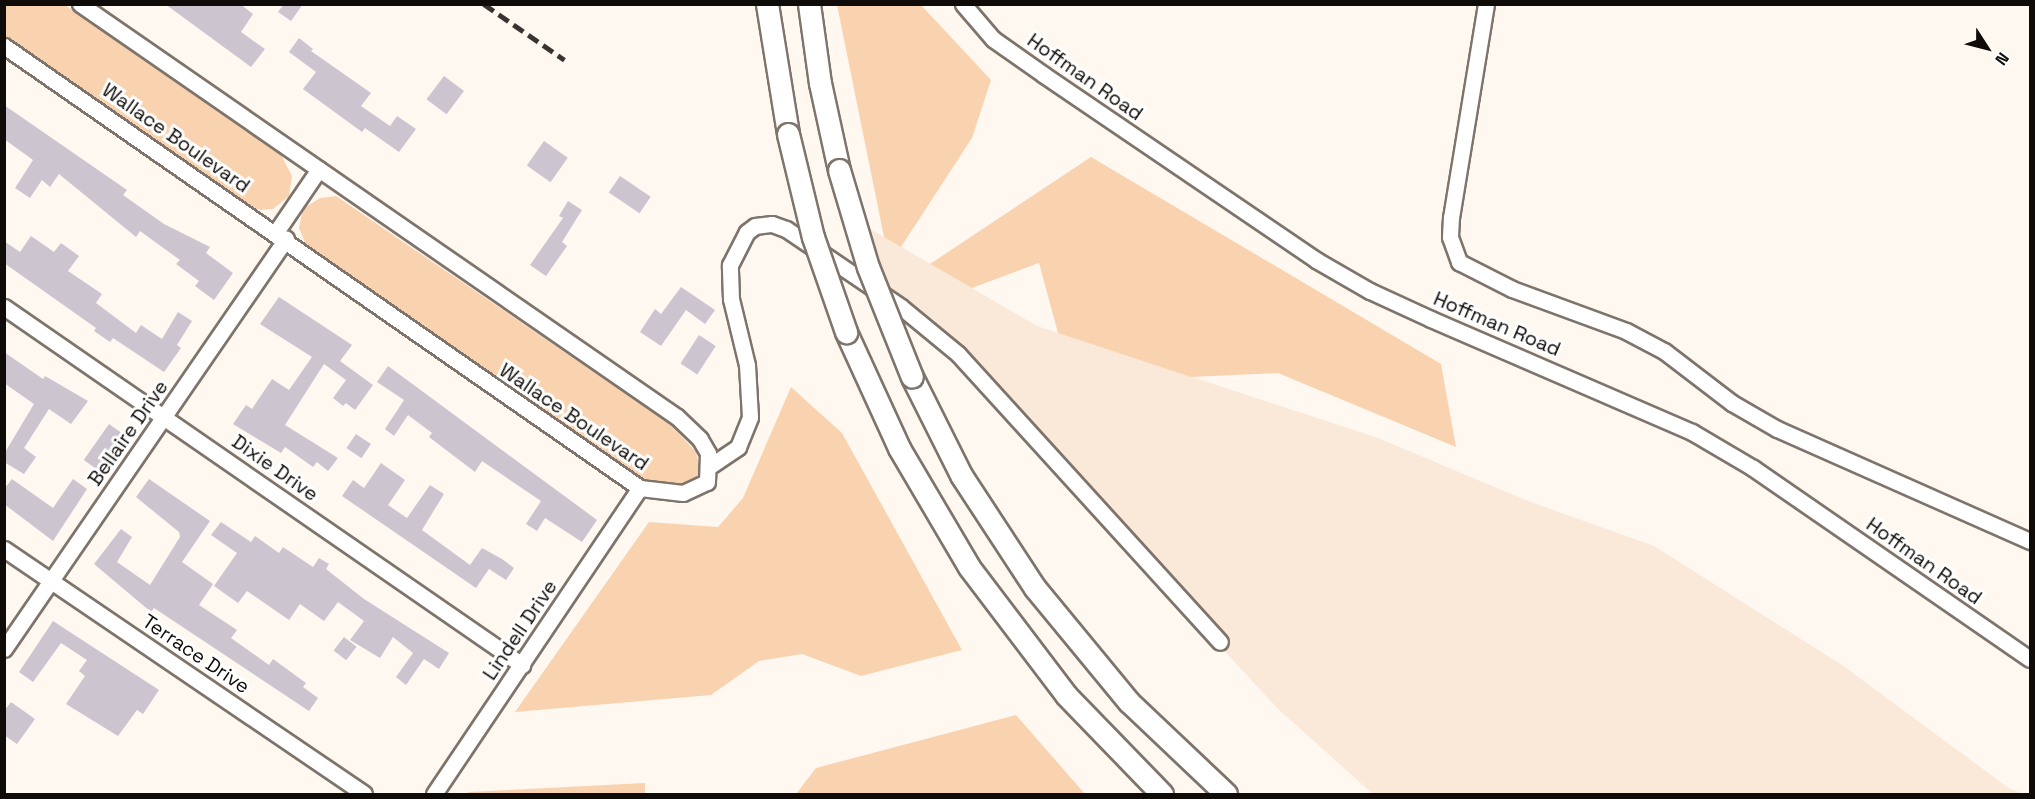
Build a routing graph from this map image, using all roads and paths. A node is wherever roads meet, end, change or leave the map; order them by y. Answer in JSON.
{"nodes":[{"id":1,"x":81,"y":4,"type":"edge"},
{"id":2,"x":767,"y":4,"type":"edge"},
{"id":3,"x":809,"y":4,"type":"edge"},
{"id":4,"x":963,"y":4,"type":"edge"},
{"id":5,"x":1486,"y":4,"type":"edge"},
{"id":6,"x":4,"y":46,"type":"edge"},
{"id":7,"x":319,"y":170,"type":"junction"},
{"id":8,"x":281,"y":236,"type":"junction"},
{"id":9,"x":4,"y":308,"type":"edge"},
{"id":10,"x":165,"y":417,"type":"junction"},
{"id":11,"x":711,"y":466,"type":"junction"},
{"id":12,"x":640,"y":488,"type":"junction"},
{"id":13,"x":2031,"y":541,"type":"edge"},
{"id":14,"x":4,"y":549,"type":"edge"},
{"id":15,"x":51,"y":581,"type":"junction"},
{"id":16,"x":1220,"y":642,"type":"dead end"},
{"id":17,"x":4,"y":649,"type":"edge"},
{"id":18,"x":2031,"y":659,"type":"edge"},
{"id":19,"x":522,"y":665,"type":"junction"},
{"id":20,"x":364,"y":795,"type":"edge"},
{"id":21,"x":434,"y":795,"type":"edge"},
{"id":22,"x":1162,"y":795,"type":"edge"},
{"id":23,"x":1226,"y":795,"type":"edge"}],
"edges":[{"from":1,"to":7,"type":"street"},
{"from":2,"to":22,"type":"highway","bridge":true},
{"from":3,"to":23,"type":"highway","bridge":true},
{"from":4,"to":18,"type":"street","name":"Hoffman Road"},
{"from":5,"to":13,"type":"street"},
{"from":6,"to":8,"type":"street","name":"Wallace Boulevard"},
{"from":7,"to":8,"type":"street","name":"Bellaire Drive"},
{"from":7,"to":11,"type":"street"},
{"from":8,"to":10,"type":"street","name":"Bellaire Drive"},
{"from":8,"to":12,"type":"street","name":"Wallace Boulevard"},
{"from":9,"to":10,"type":"street","name":"Dixie Drive"},
{"from":10,"to":15,"type":"street","name":"Bellaire Drive"},
{"from":10,"to":19,"type":"street","name":"Dixie Drive"},
{"from":11,"to":12,"type":"street","name":"Wallace Boulevard"},
{"from":11,"to":16,"type":"street"},
{"from":12,"to":19,"type":"street","name":"Lindell Drive"},
{"from":14,"to":15,"type":"street","name":"Terrace Drive"},
{"from":15,"to":17,"type":"street","name":"Bellaire Drive"},
{"from":15,"to":20,"type":"street","name":"Terrace Drive"},
{"from":19,"to":21,"type":"street","name":"Lindell Drive"}]}
